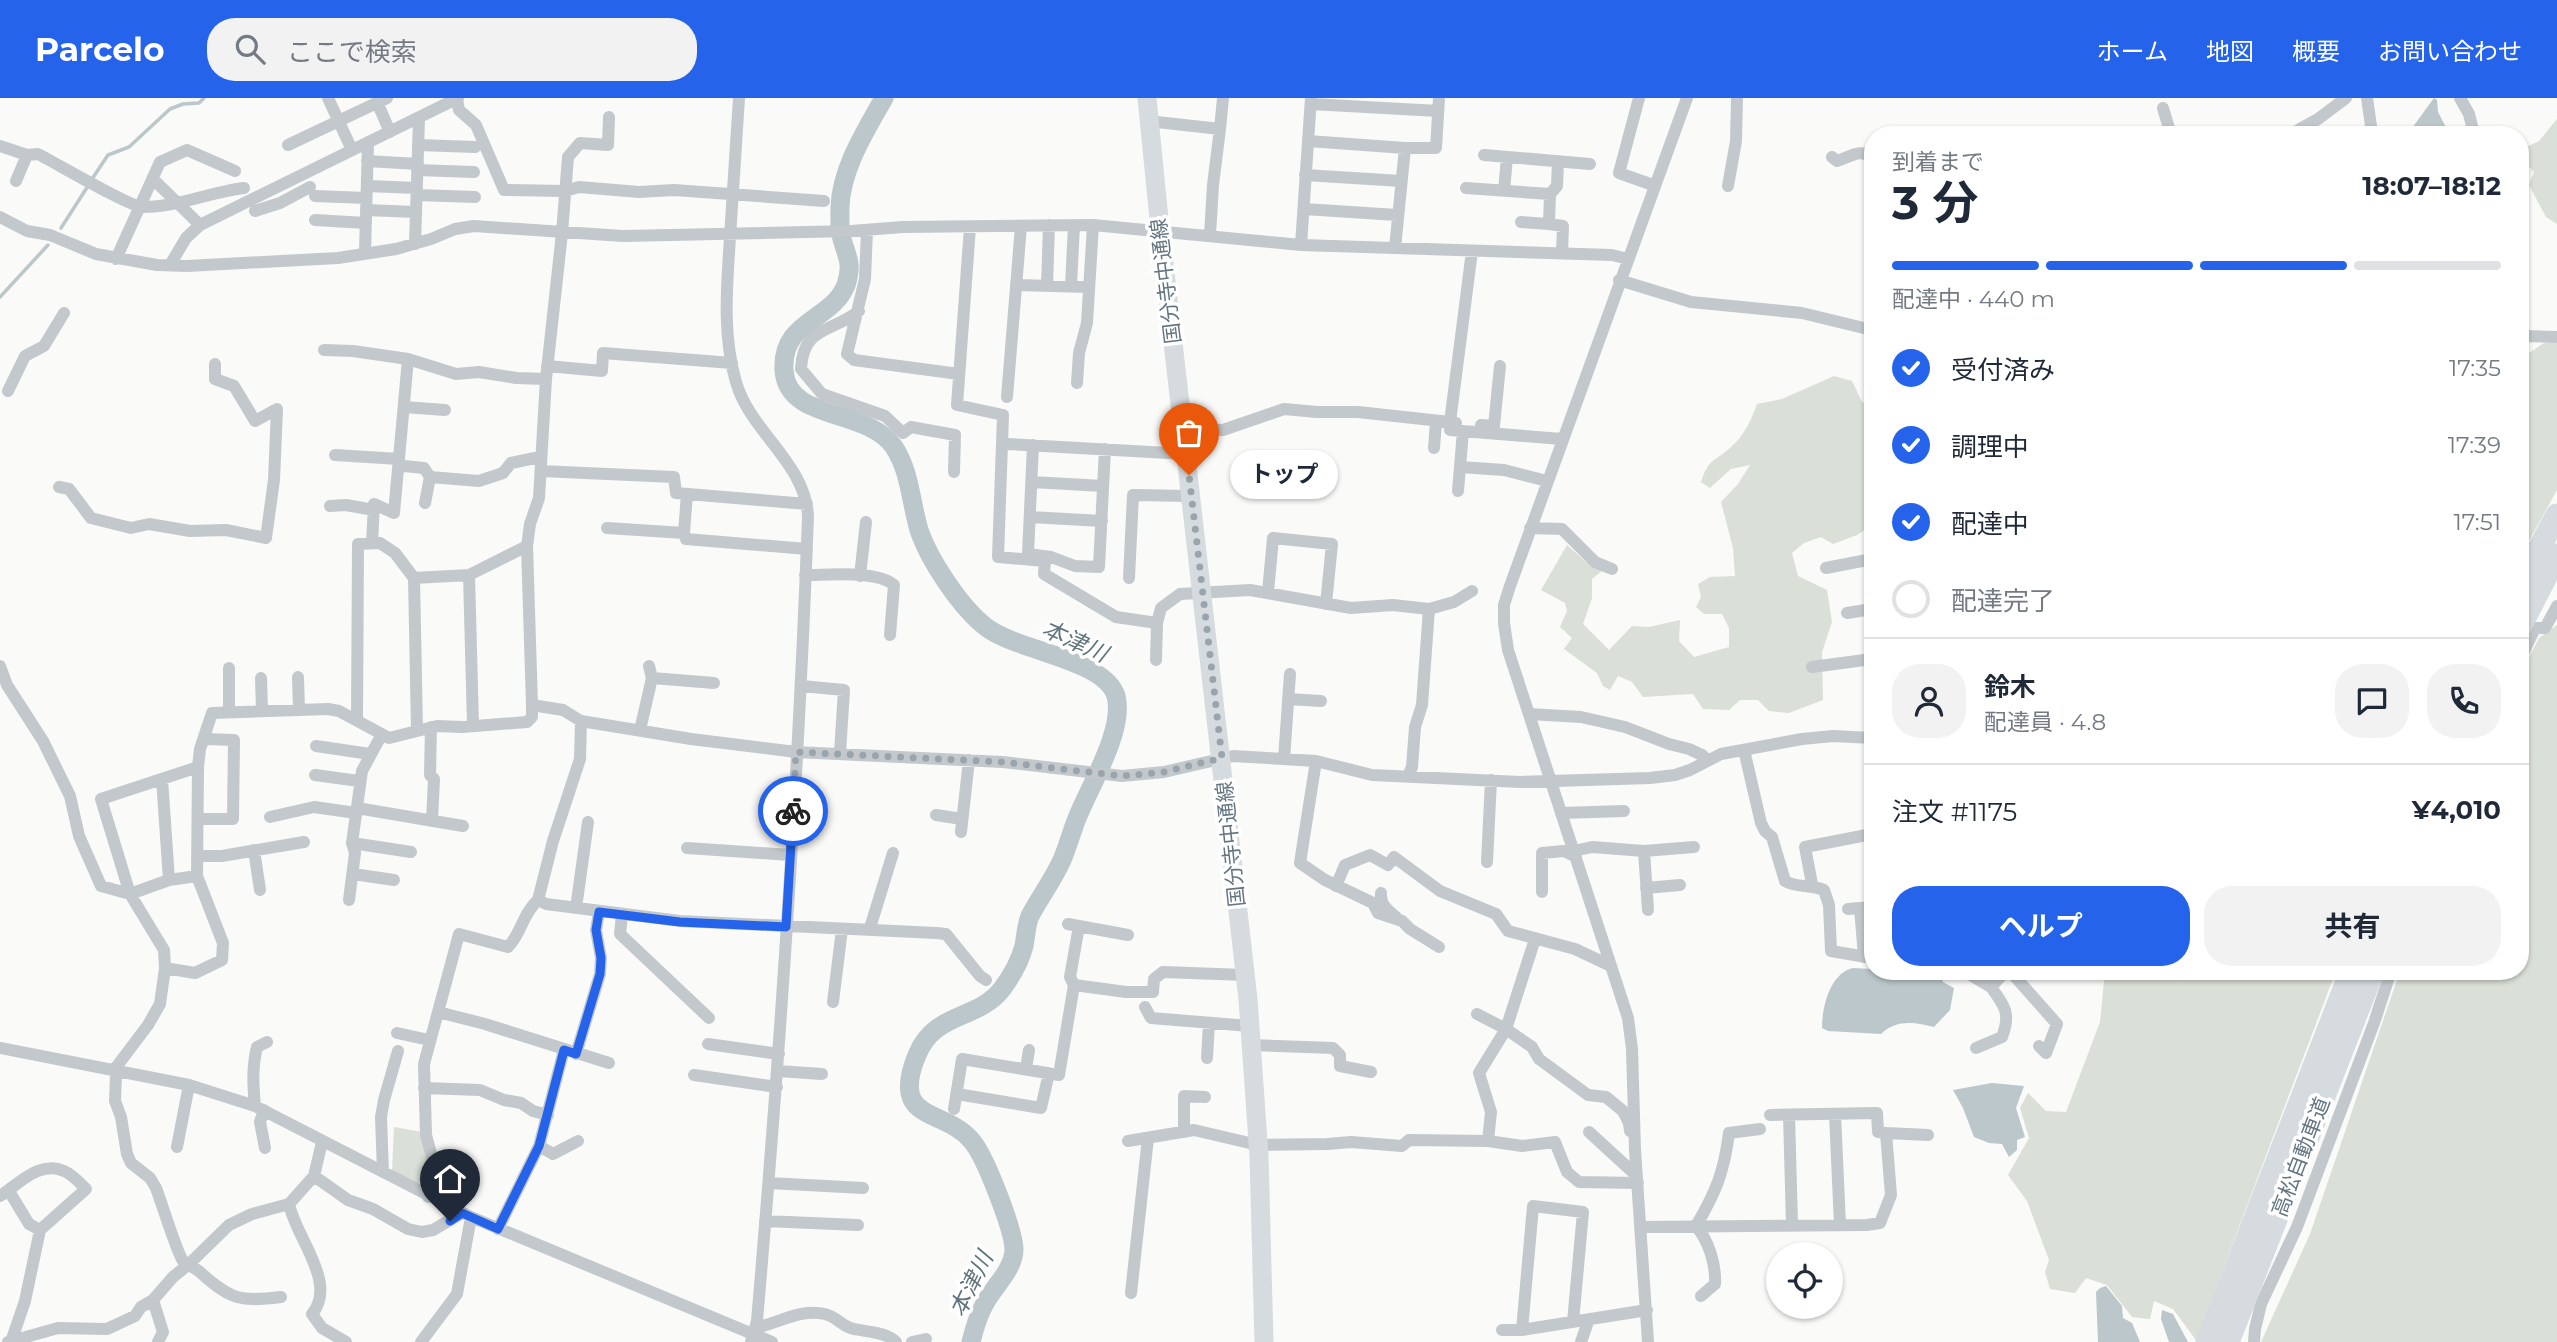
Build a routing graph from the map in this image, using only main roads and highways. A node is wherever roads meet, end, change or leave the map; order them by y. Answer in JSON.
{"nodes":[{"id":1,"x":1147,"y":98,"type":"edge"},
{"id":2,"x":2557,"y":515,"type":"edge"},
{"id":3,"x":2557,"y":555,"type":"edge"},
{"id":4,"x":2529,"y":567,"type":"edge"},
{"id":5,"x":2529,"y":609,"type":"edge"},
{"id":6,"x":2348,"y":980,"type":"edge"},
{"id":7,"x":2369,"y":980,"type":"edge"},
{"id":8,"x":1264,"y":1342,"type":"edge"},
{"id":9,"x":2214,"y":1342,"type":"edge"}],
"edges":[{"from":1,"to":8,"type":"main road","name":"国分寺中通線"},
{"from":2,"to":4,"type":"highway"},
{"from":3,"to":5,"type":"highway"},
{"from":6,"to":9,"type":"highway","name":"高松自動車道"},
{"from":7,"to":9,"type":"highway","name":"高松自動車道"}]}
